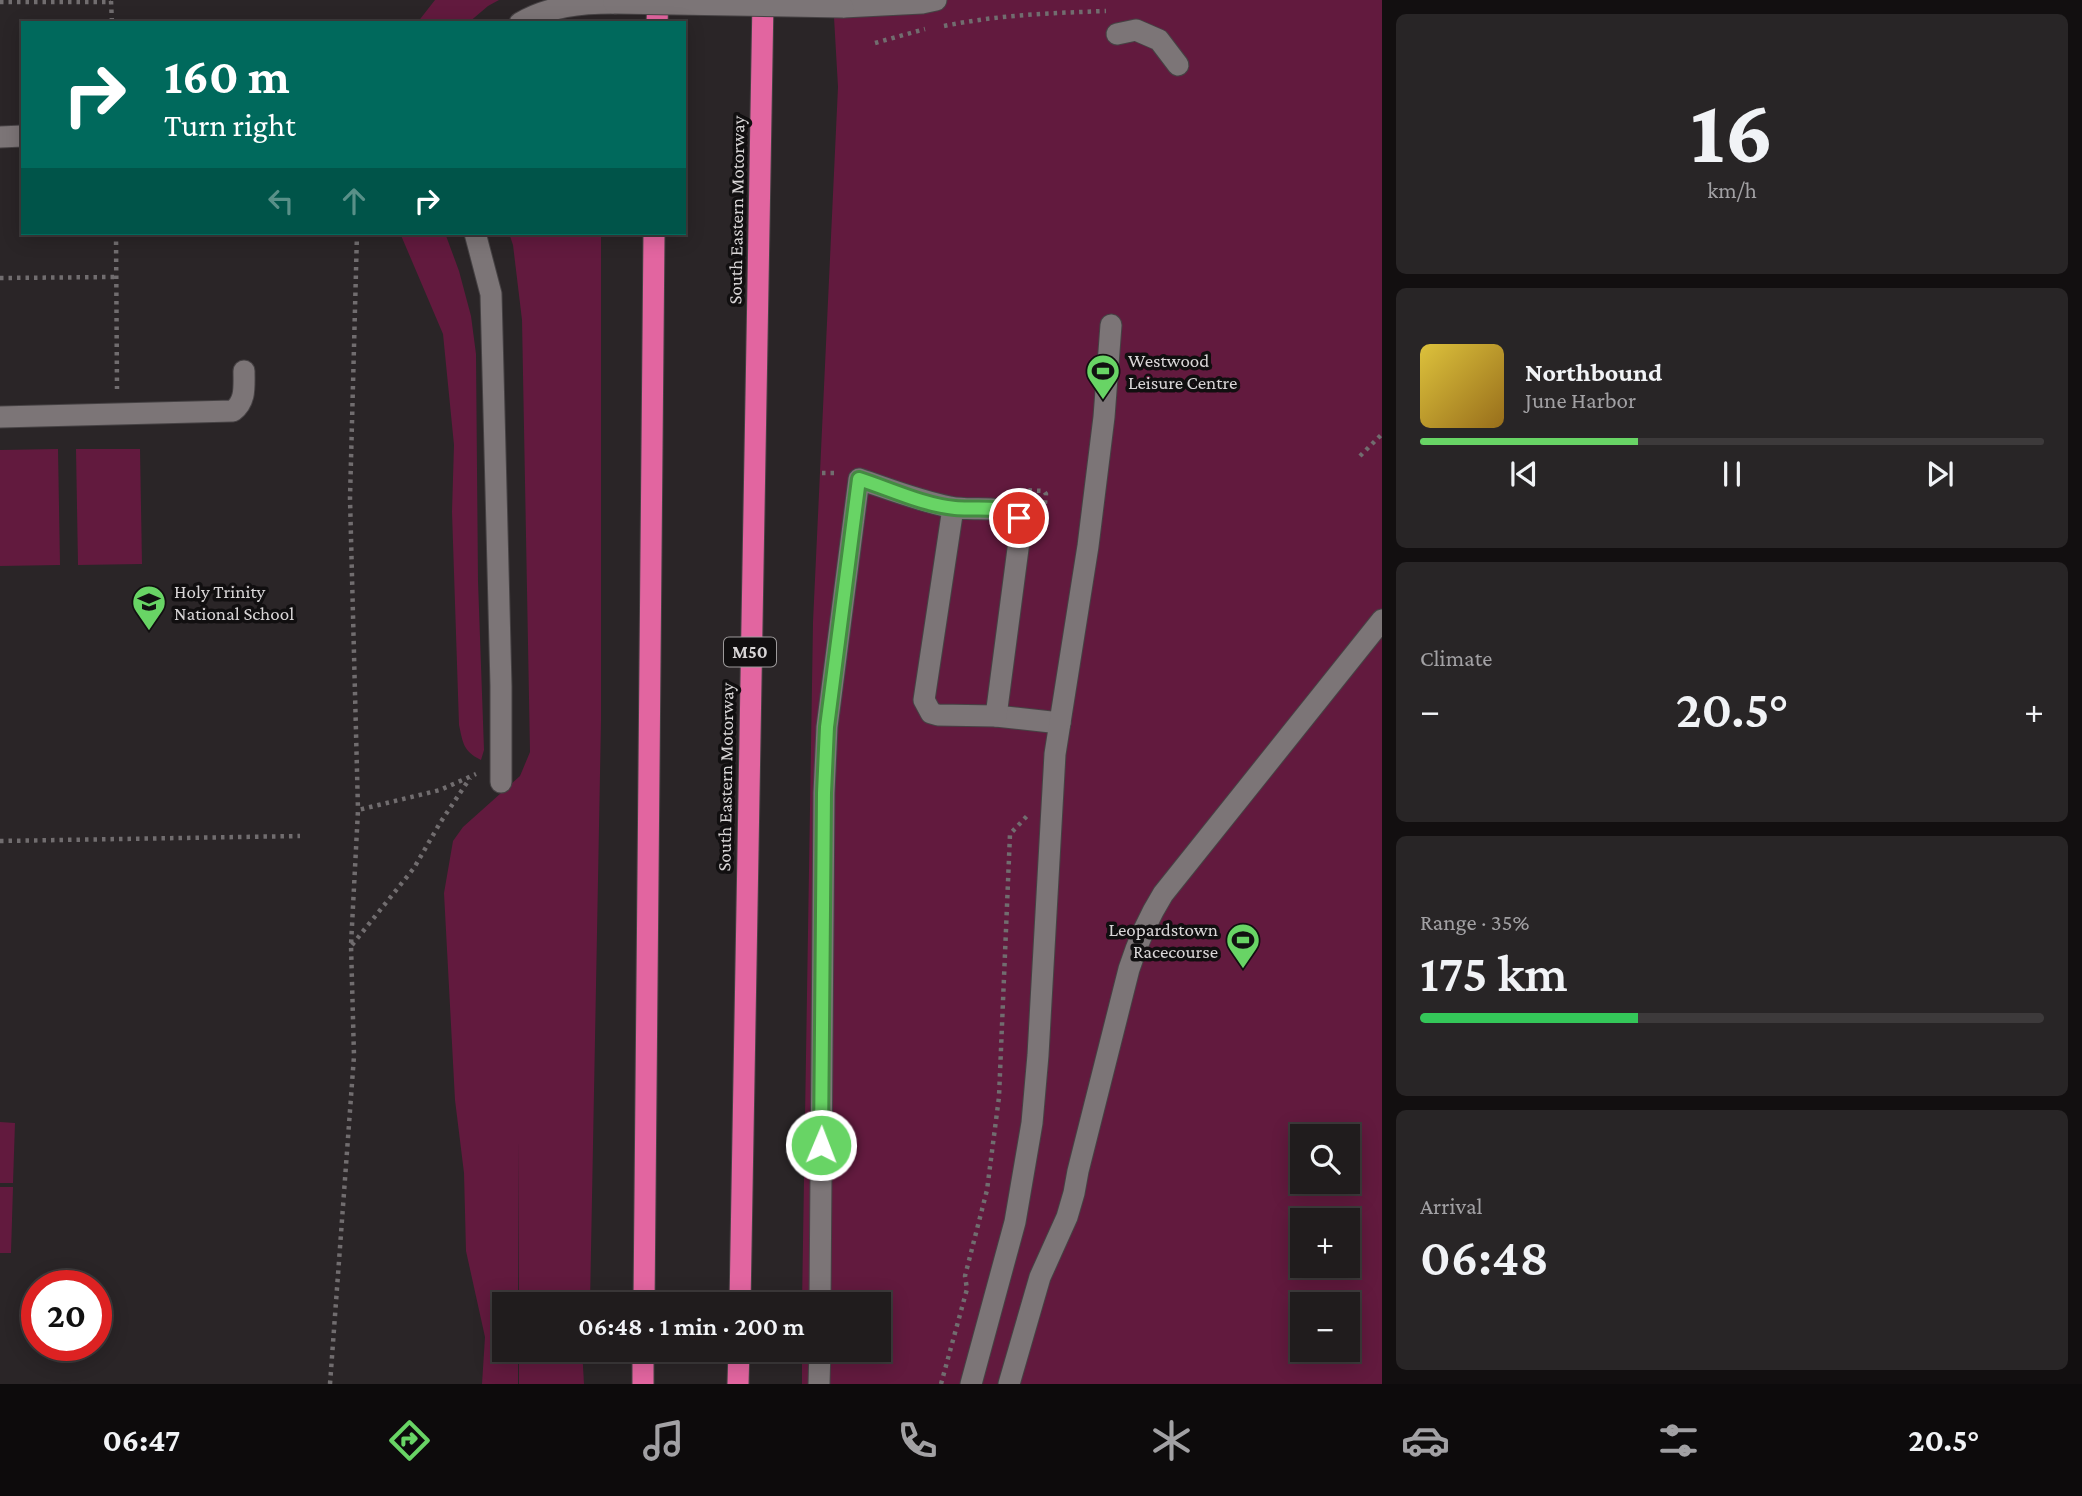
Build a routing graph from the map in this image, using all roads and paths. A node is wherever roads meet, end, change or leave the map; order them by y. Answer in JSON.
{"nodes":[{"id":1,"x":657,"y":0,"type":"edge"},
{"id":2,"x":763,"y":0,"type":"edge"},
{"id":3,"x":936,"y":0,"type":"edge"},
{"id":4,"x":111,"y":1,"type":"edge"},
{"id":5,"x":0,"y":2,"type":"edge"},
{"id":6,"x":1117,"y":10,"type":"dead end"},
{"id":7,"x":112,"y":21,"type":"edge"},
{"id":8,"x":524,"y":21,"type":"edge"},
{"id":9,"x":657,"y":21,"type":"edge"},
{"id":10,"x":1117,"y":34,"type":"dead end"},
{"id":11,"x":875,"y":43,"type":"dead end"},
{"id":12,"x":1178,"y":65,"type":"dead end"},
{"id":13,"x":21,"y":136,"type":"edge"},
{"id":14,"x":0,"y":137,"type":"edge"},
{"id":15,"x":116,"y":235,"type":"edge"},
{"id":16,"x":357,"y":235,"type":"edge"},
{"id":17,"x":476,"y":235,"type":"edge"},
{"id":18,"x":654,"y":235,"type":"edge"},
{"id":19,"x":116,"y":277,"type":"junction"},
{"id":20,"x":0,"y":278,"type":"edge"},
{"id":21,"x":1111,"y":325,"type":"dead end"},
{"id":22,"x":244,"y":371,"type":"dead end"},
{"id":23,"x":118,"y":415,"type":"junction"},
{"id":24,"x":0,"y":417,"type":"edge"},
{"id":25,"x":1382,"y":434,"type":"edge"},
{"id":26,"x":1360,"y":456,"type":"dead end"},
{"id":27,"x":822,"y":473,"type":"dead end"},
{"id":28,"x":847,"y":473,"type":"dead end"},
{"id":29,"x":1014,"y":490,"type":"dead end"},
{"id":30,"x":953,"y":508,"type":"junction"},
{"id":31,"x":1044,"y":514,"type":"dead end"},
{"id":32,"x":1382,"y":620,"type":"edge"},
{"id":33,"x":996,"y":716,"type":"junction"},
{"id":34,"x":1060,"y":723,"type":"junction"},
{"id":35,"x":501,"y":773,"type":"joint"},
{"id":36,"x":471,"y":777,"type":"junction"},
{"id":37,"x":1031,"y":808,"type":"dead end"},
{"id":38,"x":358,"y":810,"type":"junction"},
{"id":39,"x":300,"y":836,"type":"dead end"},
{"id":40,"x":0,"y":841,"type":"edge"},
{"id":41,"x":351,"y":945,"type":"junction"},
{"id":42,"x":644,"y":1292,"type":"edge"},
{"id":43,"x":740,"y":1292,"type":"edge"},
{"id":44,"x":820,"y":1292,"type":"edge"},
{"id":45,"x":643,"y":1362,"type":"edge"},
{"id":46,"x":739,"y":1362,"type":"edge"},
{"id":47,"x":820,"y":1362,"type":"edge"},
{"id":48,"x":330,"y":1384,"type":"edge"},
{"id":49,"x":643,"y":1384,"type":"edge"},
{"id":50,"x":738,"y":1384,"type":"edge"},
{"id":51,"x":820,"y":1384,"type":"edge"},
{"id":52,"x":941,"y":1384,"type":"edge"},
{"id":53,"x":971,"y":1384,"type":"edge"},
{"id":54,"x":1009,"y":1384,"type":"edge"}],
"edges":[{"from":1,"to":9,"type":"highway"},
{"from":2,"to":43,"type":"highway","name":"South Eastern Motorway","number":"M50"},
{"from":3,"to":8,"type":"street","bridge":true},
{"from":4,"to":5,"type":"path"},
{"from":4,"to":7,"type":"path"},
{"from":6,"to":11,"type":"path"},
{"from":10,"to":12,"type":"street"},
{"from":13,"to":14,"type":"street"},
{"from":15,"to":19,"type":"path"},
{"from":16,"to":38,"type":"path"},
{"from":17,"to":35,"type":"street"},
{"from":18,"to":42,"type":"highway"},
{"from":19,"to":20,"type":"path"},
{"from":19,"to":23,"type":"path"},
{"from":21,"to":34,"type":"street"},
{"from":22,"to":23,"type":"street"},
{"from":23,"to":24,"type":"street"},
{"from":25,"to":26,"type":"path"},
{"from":27,"to":28,"type":"path"},
{"from":29,"to":31,"type":"path"},
{"from":30,"to":33,"type":"street"},
{"from":30,"to":33,"type":"street"},
{"from":30,"to":44,"type":"street"},
{"from":32,"to":54,"type":"street"},
{"from":33,"to":34,"type":"street"},
{"from":34,"to":53,"type":"street"},
{"from":35,"to":36,"type":"path"},
{"from":36,"to":38,"type":"path"},
{"from":36,"to":41,"type":"path"},
{"from":37,"to":52,"type":"path"},
{"from":38,"to":41,"type":"path"},
{"from":39,"to":40,"type":"path"},
{"from":41,"to":48,"type":"path"},
{"from":45,"to":49,"type":"highway"},
{"from":46,"to":50,"type":"highway"},
{"from":47,"to":51,"type":"street"}]}
